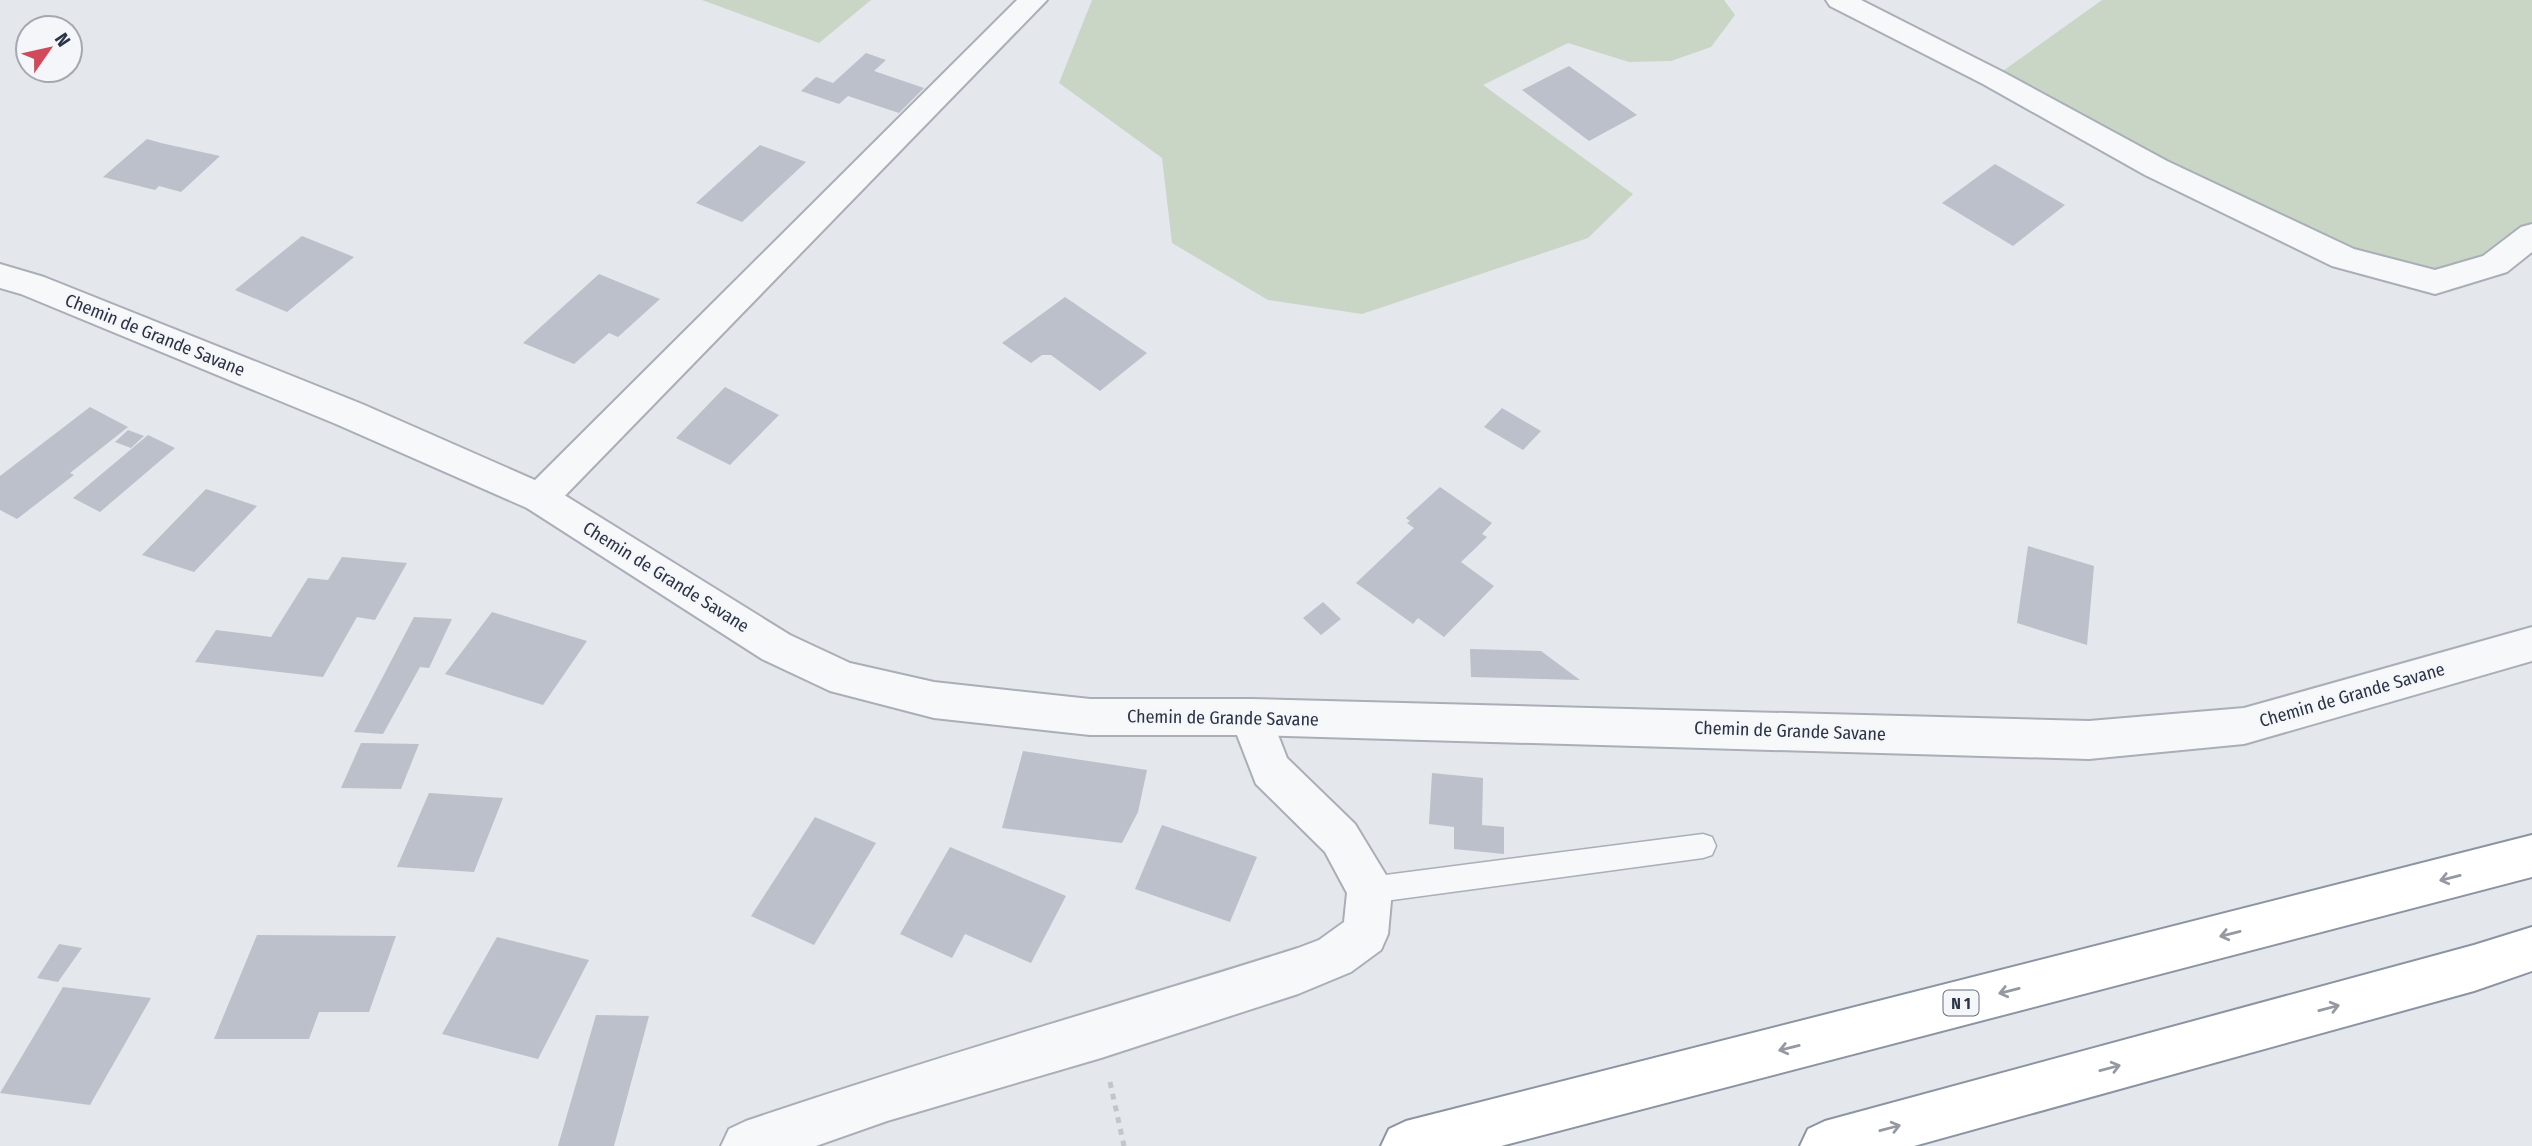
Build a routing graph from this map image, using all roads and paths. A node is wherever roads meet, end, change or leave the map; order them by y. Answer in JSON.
{"nodes":[{"id":1,"x":1033,"y":0,"type":"edge"},
{"id":2,"x":1840,"y":0,"type":"edge"},
{"id":3,"x":2532,"y":234,"type":"edge"},
{"id":4,"x":0,"y":276,"type":"edge"},
{"id":5,"x":540,"y":498,"type":"junction"},
{"id":6,"x":2532,"y":644,"type":"edge"},
{"id":7,"x":1251,"y":717,"type":"junction"},
{"id":8,"x":1703,"y":846,"type":"dead end"},
{"id":9,"x":2532,"y":856,"type":"edge"},
{"id":10,"x":1370,"y":890,"type":"junction"},
{"id":11,"x":2532,"y":949,"type":"edge"},
{"id":12,"x":1101,"y":1034,"type":"junction"},
{"id":13,"x":746,"y":1146,"type":"edge"},
{"id":14,"x":1124,"y":1146,"type":"edge"},
{"id":15,"x":1406,"y":1146,"type":"edge"},
{"id":16,"x":1825,"y":1146,"type":"edge"}],
"edges":[{"from":1,"to":5,"type":"street"},
{"from":2,"to":3,"type":"street"},
{"from":4,"to":5,"type":"street","name":"Chemin de Grande Savane"},
{"from":5,"to":7,"type":"street","name":"Chemin de Grande Savane"},
{"from":6,"to":7,"type":"street","name":"Chemin de Grande Savane"},
{"from":7,"to":10,"type":"street"},
{"from":8,"to":10,"type":"lane"},
{"from":9,"to":15,"type":"highway","number":"N 1","one_way":true},
{"from":10,"to":12,"type":"street"},
{"from":16,"to":11,"type":"highway","one_way":true},
{"from":12,"to":13,"type":"street"},
{"from":12,"to":14,"type":"path"}]}
